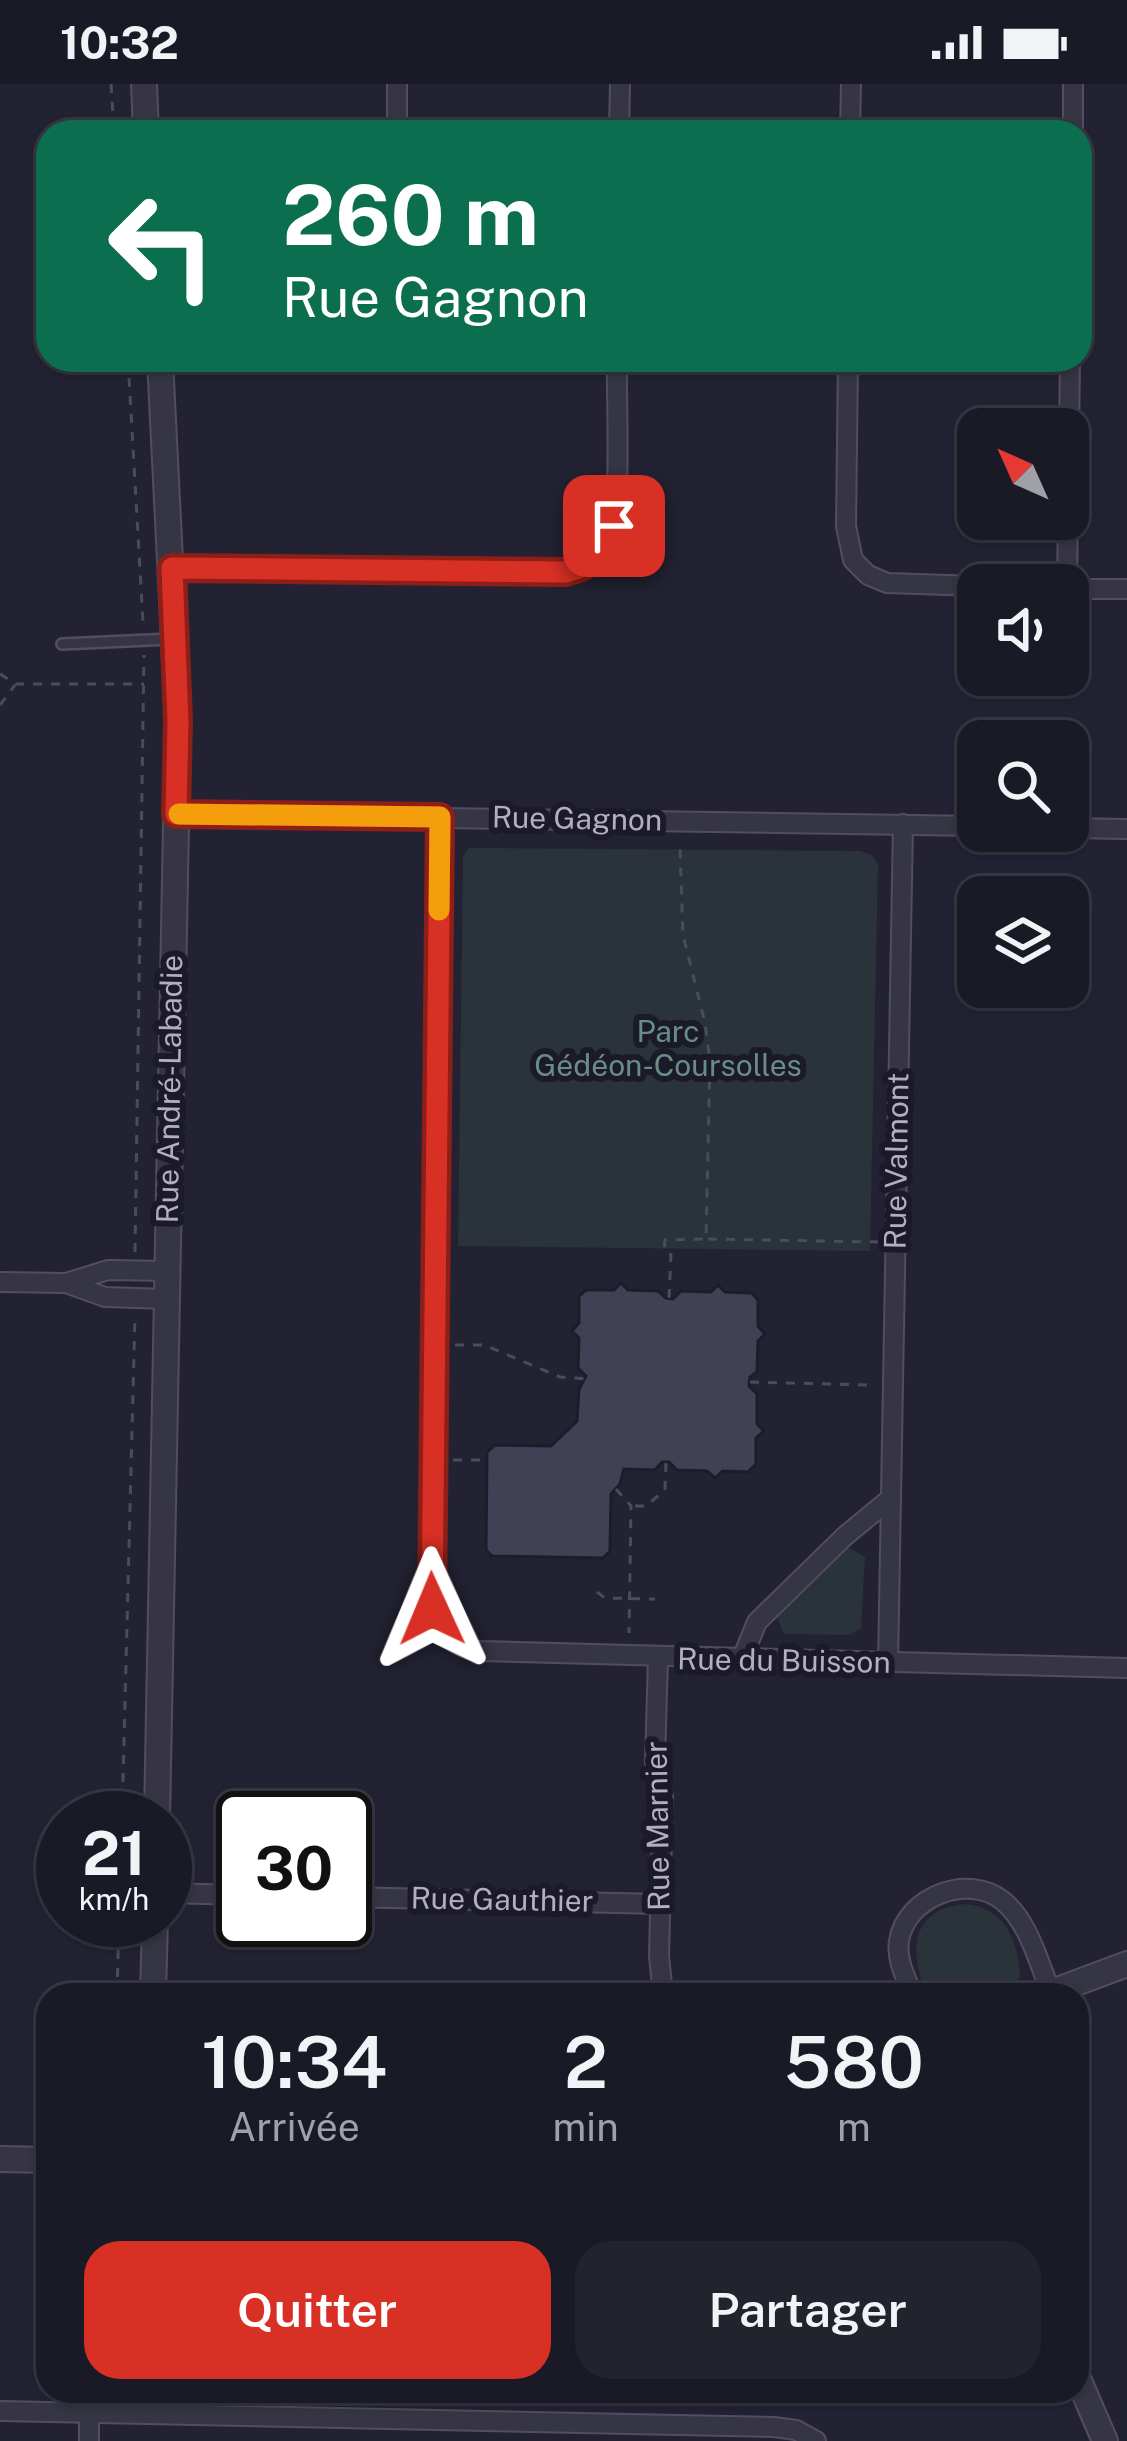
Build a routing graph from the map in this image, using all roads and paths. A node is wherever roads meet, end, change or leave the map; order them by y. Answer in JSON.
{"nodes":[{"id":1,"x":111,"y":84,"type":"edge"},
{"id":2,"x":144,"y":84,"type":"edge"},
{"id":3,"x":398,"y":84,"type":"edge"},
{"id":4,"x":620,"y":84,"type":"edge"},
{"id":5,"x":851,"y":84,"type":"edge"},
{"id":6,"x":1073,"y":84,"type":"edge"},
{"id":7,"x":113,"y":120,"type":"edge"},
{"id":8,"x":146,"y":120,"type":"edge"},
{"id":9,"x":397,"y":120,"type":"edge"},
{"id":10,"x":619,"y":120,"type":"edge"},
{"id":11,"x":850,"y":120,"type":"edge"},
{"id":12,"x":1073,"y":120,"type":"edge"},
{"id":13,"x":129,"y":372,"type":"edge"},
{"id":14,"x":161,"y":372,"type":"edge"},
{"id":15,"x":616,"y":372,"type":"edge"},
{"id":16,"x":848,"y":372,"type":"edge"},
{"id":17,"x":1070,"y":372,"type":"edge"},
{"id":18,"x":1068,"y":564,"type":"edge"},
{"id":19,"x":172,"y":568,"type":"junction"},
{"id":20,"x":957,"y":586,"type":"edge"},
{"id":21,"x":1089,"y":588,"type":"edge"},
{"id":22,"x":1127,"y":590,"type":"edge"},
{"id":23,"x":143,"y":627,"type":"dead end"},
{"id":24,"x":176,"y":639,"type":"junction"},
{"id":25,"x":62,"y":644,"type":"dead end"},
{"id":26,"x":144,"y":652,"type":"dead end"},
{"id":27,"x":0,"y":674,"type":"edge"},
{"id":28,"x":16,"y":683,"type":"junction"},
{"id":29,"x":146,"y":684,"type":"junction"},
{"id":30,"x":0,"y":705,"type":"edge"},
{"id":31,"x":176,"y":814,"type":"junction"},
{"id":32,"x":440,"y":817,"type":"junction"},
{"id":33,"x":903,"y":824,"type":"junction"},
{"id":34,"x":957,"y":825,"type":"edge"},
{"id":35,"x":1089,"y":828,"type":"edge"},
{"id":36,"x":1127,"y":829,"type":"edge"},
{"id":37,"x":680,"y":848,"type":"dead end"},
{"id":38,"x":706,"y":1239,"type":"junction"},
{"id":39,"x":873,"y":1242,"type":"dead end"},
{"id":40,"x":135,"y":1253,"type":"dead end"},
{"id":41,"x":168,"y":1271,"type":"junction"},
{"id":42,"x":0,"y":1282,"type":"edge"},
{"id":43,"x":66,"y":1283,"type":"junction"},
{"id":44,"x":669,"y":1298,"type":"dead end"},
{"id":45,"x":167,"y":1299,"type":"junction"},
{"id":46,"x":135,"y":1310,"type":"dead end"},
{"id":47,"x":454,"y":1345,"type":"dead end"},
{"id":48,"x":586,"y":1379,"type":"dead end"},
{"id":49,"x":750,"y":1382,"type":"dead end"},
{"id":50,"x":870,"y":1384,"type":"dead end"},
{"id":51,"x":453,"y":1460,"type":"dead end"},
{"id":52,"x":488,"y":1460,"type":"dead end"},
{"id":53,"x":666,"y":1462,"type":"dead end"},
{"id":54,"x":616,"y":1489,"type":"dead end"},
{"id":55,"x":891,"y":1498,"type":"junction"},
{"id":56,"x":632,"y":1506,"type":"junction"},
{"id":57,"x":597,"y":1592,"type":"dead end"},
{"id":58,"x":630,"y":1599,"type":"junction"},
{"id":59,"x":655,"y":1599,"type":"dead end"},
{"id":60,"x":629,"y":1633,"type":"dead end"},
{"id":61,"x":658,"y":1657,"type":"junction"},
{"id":62,"x":741,"y":1660,"type":"junction"},
{"id":63,"x":888,"y":1664,"type":"junction"},
{"id":64,"x":1127,"y":1668,"type":"edge"},
{"id":65,"x":123,"y":1791,"type":"edge"},
{"id":66,"x":158,"y":1791,"type":"edge"},
{"id":67,"x":372,"y":1898,"type":"edge"},
{"id":68,"x":660,"y":1904,"type":"junction"},
{"id":69,"x":118,"y":1947,"type":"edge"},
{"id":70,"x":154,"y":1947,"type":"edge"},
{"id":71,"x":1127,"y":1964,"type":"edge"},
{"id":72,"x":117,"y":1983,"type":"edge"},
{"id":73,"x":153,"y":1983,"type":"edge"},
{"id":74,"x":661,"y":1983,"type":"edge"},
{"id":75,"x":909,"y":1983,"type":"edge"},
{"id":76,"x":1043,"y":1983,"type":"edge"},
{"id":77,"x":1075,"y":1983,"type":"edge"},
{"id":78,"x":0,"y":2159,"type":"edge"},
{"id":79,"x":36,"y":2160,"type":"edge"},
{"id":80,"x":1089,"y":2403,"type":"edge"},
{"id":81,"x":0,"y":2411,"type":"edge"},
{"id":82,"x":89,"y":2413,"type":"junction"},
{"id":83,"x":417,"y":2420,"type":"junction"},
{"id":84,"x":89,"y":2441,"type":"edge"},
{"id":85,"x":417,"y":2441,"type":"edge"},
{"id":86,"x":816,"y":2441,"type":"edge"},
{"id":87,"x":1105,"y":2441,"type":"edge"}],
"edges":[{"from":1,"to":7,"type":"path"},
{"from":2,"to":8,"type":"street"},
{"from":3,"to":9,"type":"street"},
{"from":4,"to":10,"type":"street"},
{"from":5,"to":11,"type":"street"},
{"from":6,"to":12,"type":"street"},
{"from":13,"to":23,"type":"path"},
{"from":14,"to":19,"type":"street","name":"Rue André-Labadie"},
{"from":15,"to":19,"type":"street"},
{"from":16,"to":20,"type":"street"},
{"from":17,"to":18,"type":"street"},
{"from":19,"to":24,"type":"street","name":"Rue André-Labadie"},
{"from":21,"to":22,"type":"street"},
{"from":24,"to":25,"type":"lane"},
{"from":24,"to":31,"type":"street","name":"Rue André-Labadie"},
{"from":26,"to":29,"type":"path","name":"Rue André-Labadie"},
{"from":27,"to":28,"type":"path"},
{"from":28,"to":29,"type":"path"},
{"from":28,"to":30,"type":"path"},
{"from":29,"to":40,"type":"path","name":"Rue André-Labadie"},
{"from":31,"to":32,"type":"street","name":"Rue Gagnon"},
{"from":31,"to":41,"type":"street","name":"Rue André-Labadie"},
{"from":32,"to":33,"type":"street","name":"Rue Gagnon"},
{"from":32,"to":61,"type":"street","name":"Rue du Buisson"},
{"from":33,"to":34,"type":"street","name":"Rue Gagnon"},
{"from":33,"to":55,"type":"street","name":"Rue Valmont"},
{"from":35,"to":36,"type":"street"},
{"from":37,"to":38,"type":"path"},
{"from":38,"to":39,"type":"path"},
{"from":38,"to":44,"type":"path"},
{"from":41,"to":43,"type":"street"},
{"from":41,"to":45,"type":"street","name":"Rue André-Labadie"},
{"from":42,"to":43,"type":"street"},
{"from":43,"to":45,"type":"street"},
{"from":45,"to":66,"type":"street","name":"Rue André-Labadie"},
{"from":46,"to":65,"type":"path"},
{"from":47,"to":48,"type":"path"},
{"from":49,"to":50,"type":"path"},
{"from":51,"to":52,"type":"path"},
{"from":53,"to":56,"type":"path"},
{"from":54,"to":56,"type":"path"},
{"from":55,"to":62,"type":"street"},
{"from":55,"to":63,"type":"street","name":"Rue Valmont"},
{"from":56,"to":58,"type":"path"},
{"from":57,"to":58,"type":"path"},
{"from":58,"to":59,"type":"path"},
{"from":58,"to":60,"type":"path"},
{"from":61,"to":62,"type":"street","name":"Rue du Buisson"},
{"from":61,"to":68,"type":"street","name":"Rue Marnier"},
{"from":62,"to":63,"type":"street","name":"Rue du Buisson"},
{"from":63,"to":64,"type":"street","name":"Rue du Buisson"},
{"from":67,"to":68,"type":"street","name":"Rue Gauthier"},
{"from":68,"to":74,"type":"street","name":"Rue Marnier"},
{"from":69,"to":72,"type":"path"},
{"from":70,"to":73,"type":"street"},
{"from":71,"to":77,"type":"street"},
{"from":75,"to":76,"type":"street"},
{"from":78,"to":79,"type":"street"},
{"from":80,"to":87,"type":"street"},
{"from":81,"to":82,"type":"street"},
{"from":82,"to":83,"type":"street"},
{"from":82,"to":84,"type":"street"},
{"from":83,"to":85,"type":"street"},
{"from":83,"to":86,"type":"street"}]}
